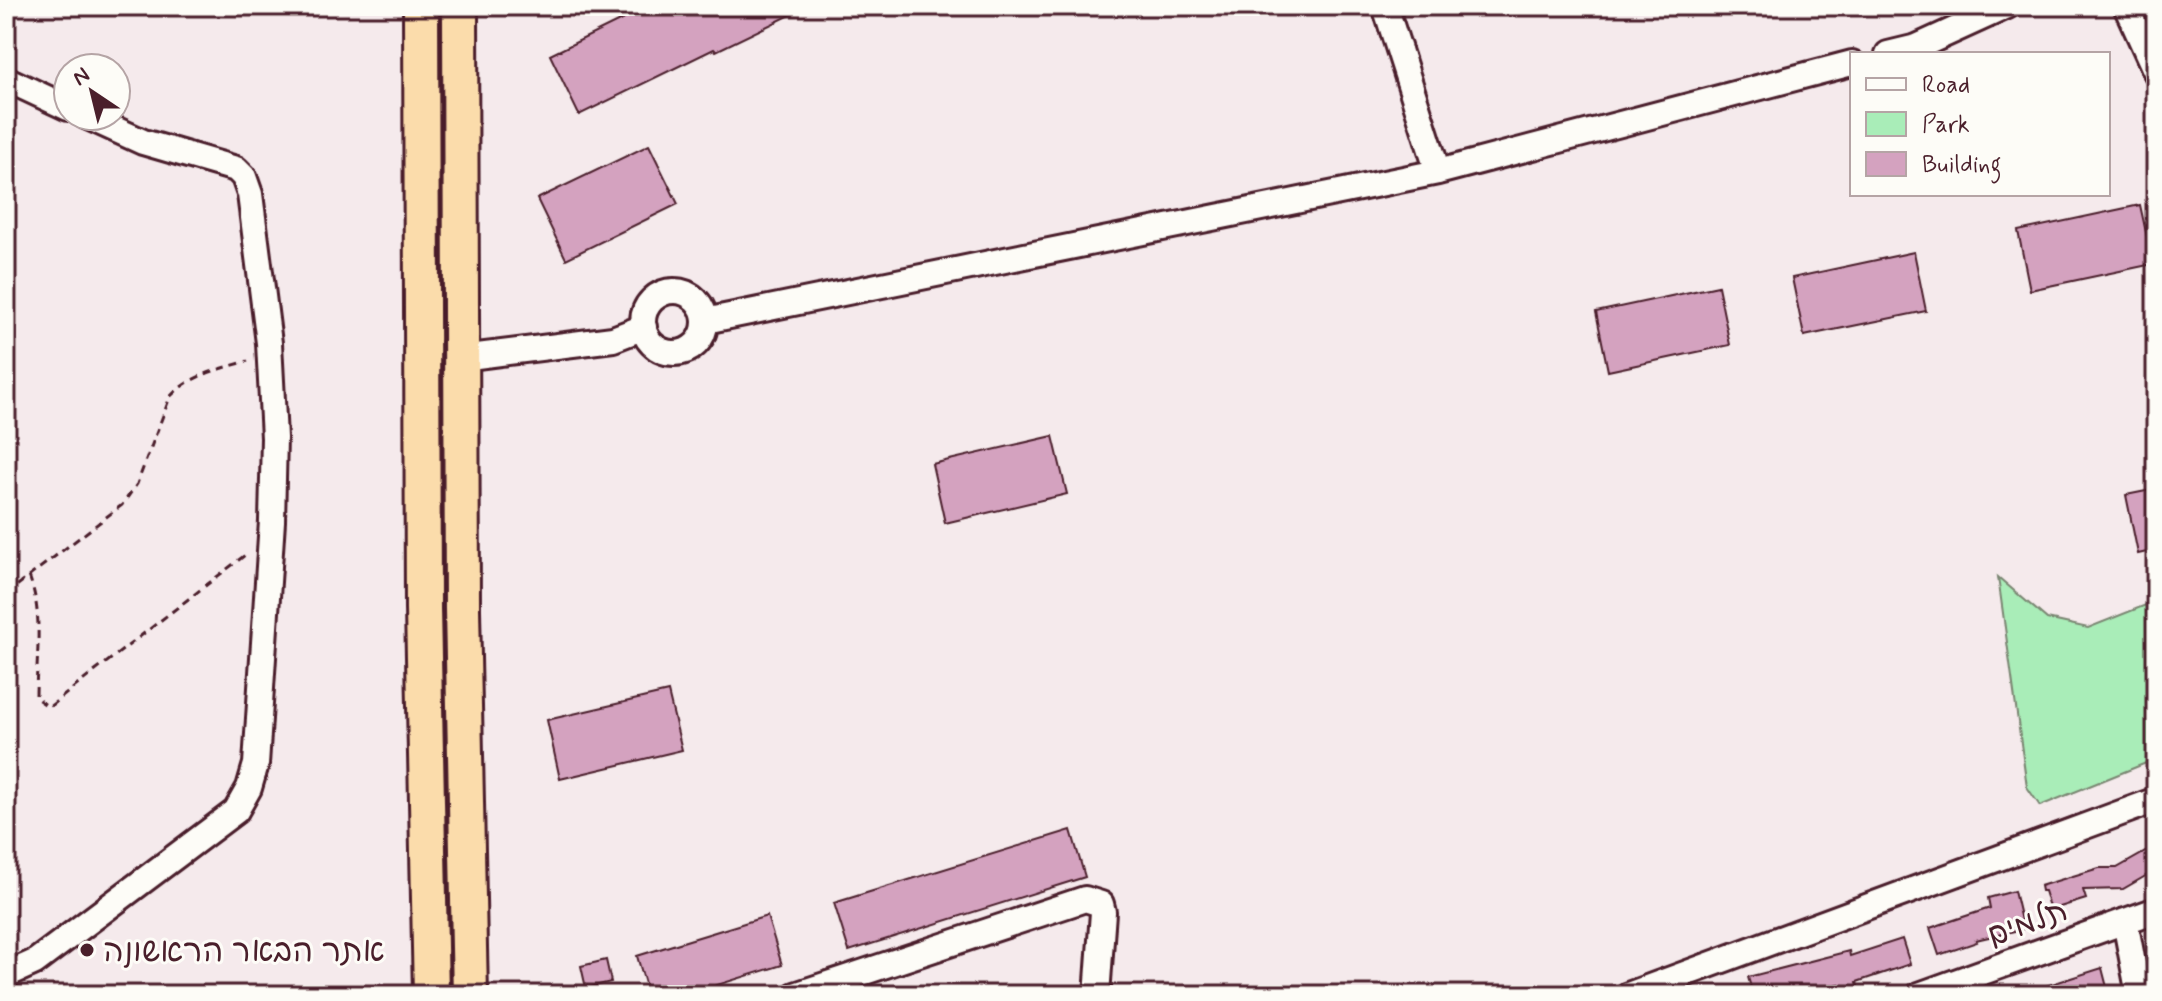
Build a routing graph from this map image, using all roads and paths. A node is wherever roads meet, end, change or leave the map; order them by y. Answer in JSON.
{"nodes":[{"id":1,"x":421,"y":6,"type":"edge"},
{"id":2,"x":460,"y":6,"type":"edge"},
{"id":3,"x":1385,"y":6,"type":"edge"},
{"id":4,"x":2007,"y":6,"type":"edge"},
{"id":5,"x":2126,"y":6,"type":"edge"},
{"id":6,"x":1896,"y":52,"type":"edge"},
{"id":7,"x":1850,"y":64,"type":"edge"},
{"id":8,"x":2156,"y":72,"type":"edge"},
{"id":9,"x":6,"y":79,"type":"edge"},
{"id":10,"x":52,"y":101,"type":"edge"},
{"id":11,"x":121,"y":132,"type":"edge"},
{"id":12,"x":1438,"y":172,"type":"junction"},
{"id":13,"x":705,"y":321,"type":"junction"},
{"id":14,"x":644,"y":327,"type":"junction"},
{"id":15,"x":270,"y":355,"type":"junction"},
{"id":16,"x":461,"y":358,"type":"junction"},
{"id":17,"x":271,"y":534,"type":"junction"},
{"id":18,"x":29,"y":576,"type":"junction"},
{"id":19,"x":6,"y":594,"type":"edge"},
{"id":20,"x":2156,"y":800,"type":"edge"},
{"id":21,"x":2156,"y":910,"type":"edge"},
{"id":22,"x":2125,"y":921,"type":"junction"},
{"id":23,"x":6,"y":975,"type":"edge"},
{"id":24,"x":431,"y":995,"type":"edge"},
{"id":25,"x":470,"y":995,"type":"edge"},
{"id":26,"x":795,"y":995,"type":"edge"},
{"id":27,"x":1097,"y":995,"type":"edge"},
{"id":28,"x":1628,"y":995,"type":"edge"},
{"id":29,"x":1919,"y":995,"type":"edge"},
{"id":30,"x":2139,"y":995,"type":"edge"}],
"edges":[{"from":1,"to":24,"type":"highway"},
{"from":2,"to":16,"type":"highway"},
{"from":3,"to":12,"type":"street"},
{"from":4,"to":6,"type":"street"},
{"from":5,"to":8,"type":"street"},
{"from":7,"to":12,"type":"street"},
{"from":9,"to":10,"type":"street"},
{"from":11,"to":15,"type":"street"},
{"from":12,"to":13,"type":"street"},
{"from":13,"to":14,"type":"street"},
{"from":13,"to":14,"type":"street"},
{"from":14,"to":16,"type":"street"},
{"from":15,"to":17,"type":"street"},
{"from":15,"to":18,"type":"path"},
{"from":16,"to":25,"type":"highway"},
{"from":17,"to":18,"type":"path"},
{"from":17,"to":23,"type":"street"},
{"from":18,"to":19,"type":"path"},
{"from":20,"to":28,"type":"street"},
{"from":21,"to":22,"type":"street","name":"תלמים"},
{"from":22,"to":29,"type":"street","name":"תלמים"},
{"from":22,"to":30,"type":"street"},
{"from":26,"to":27,"type":"street"}]}
